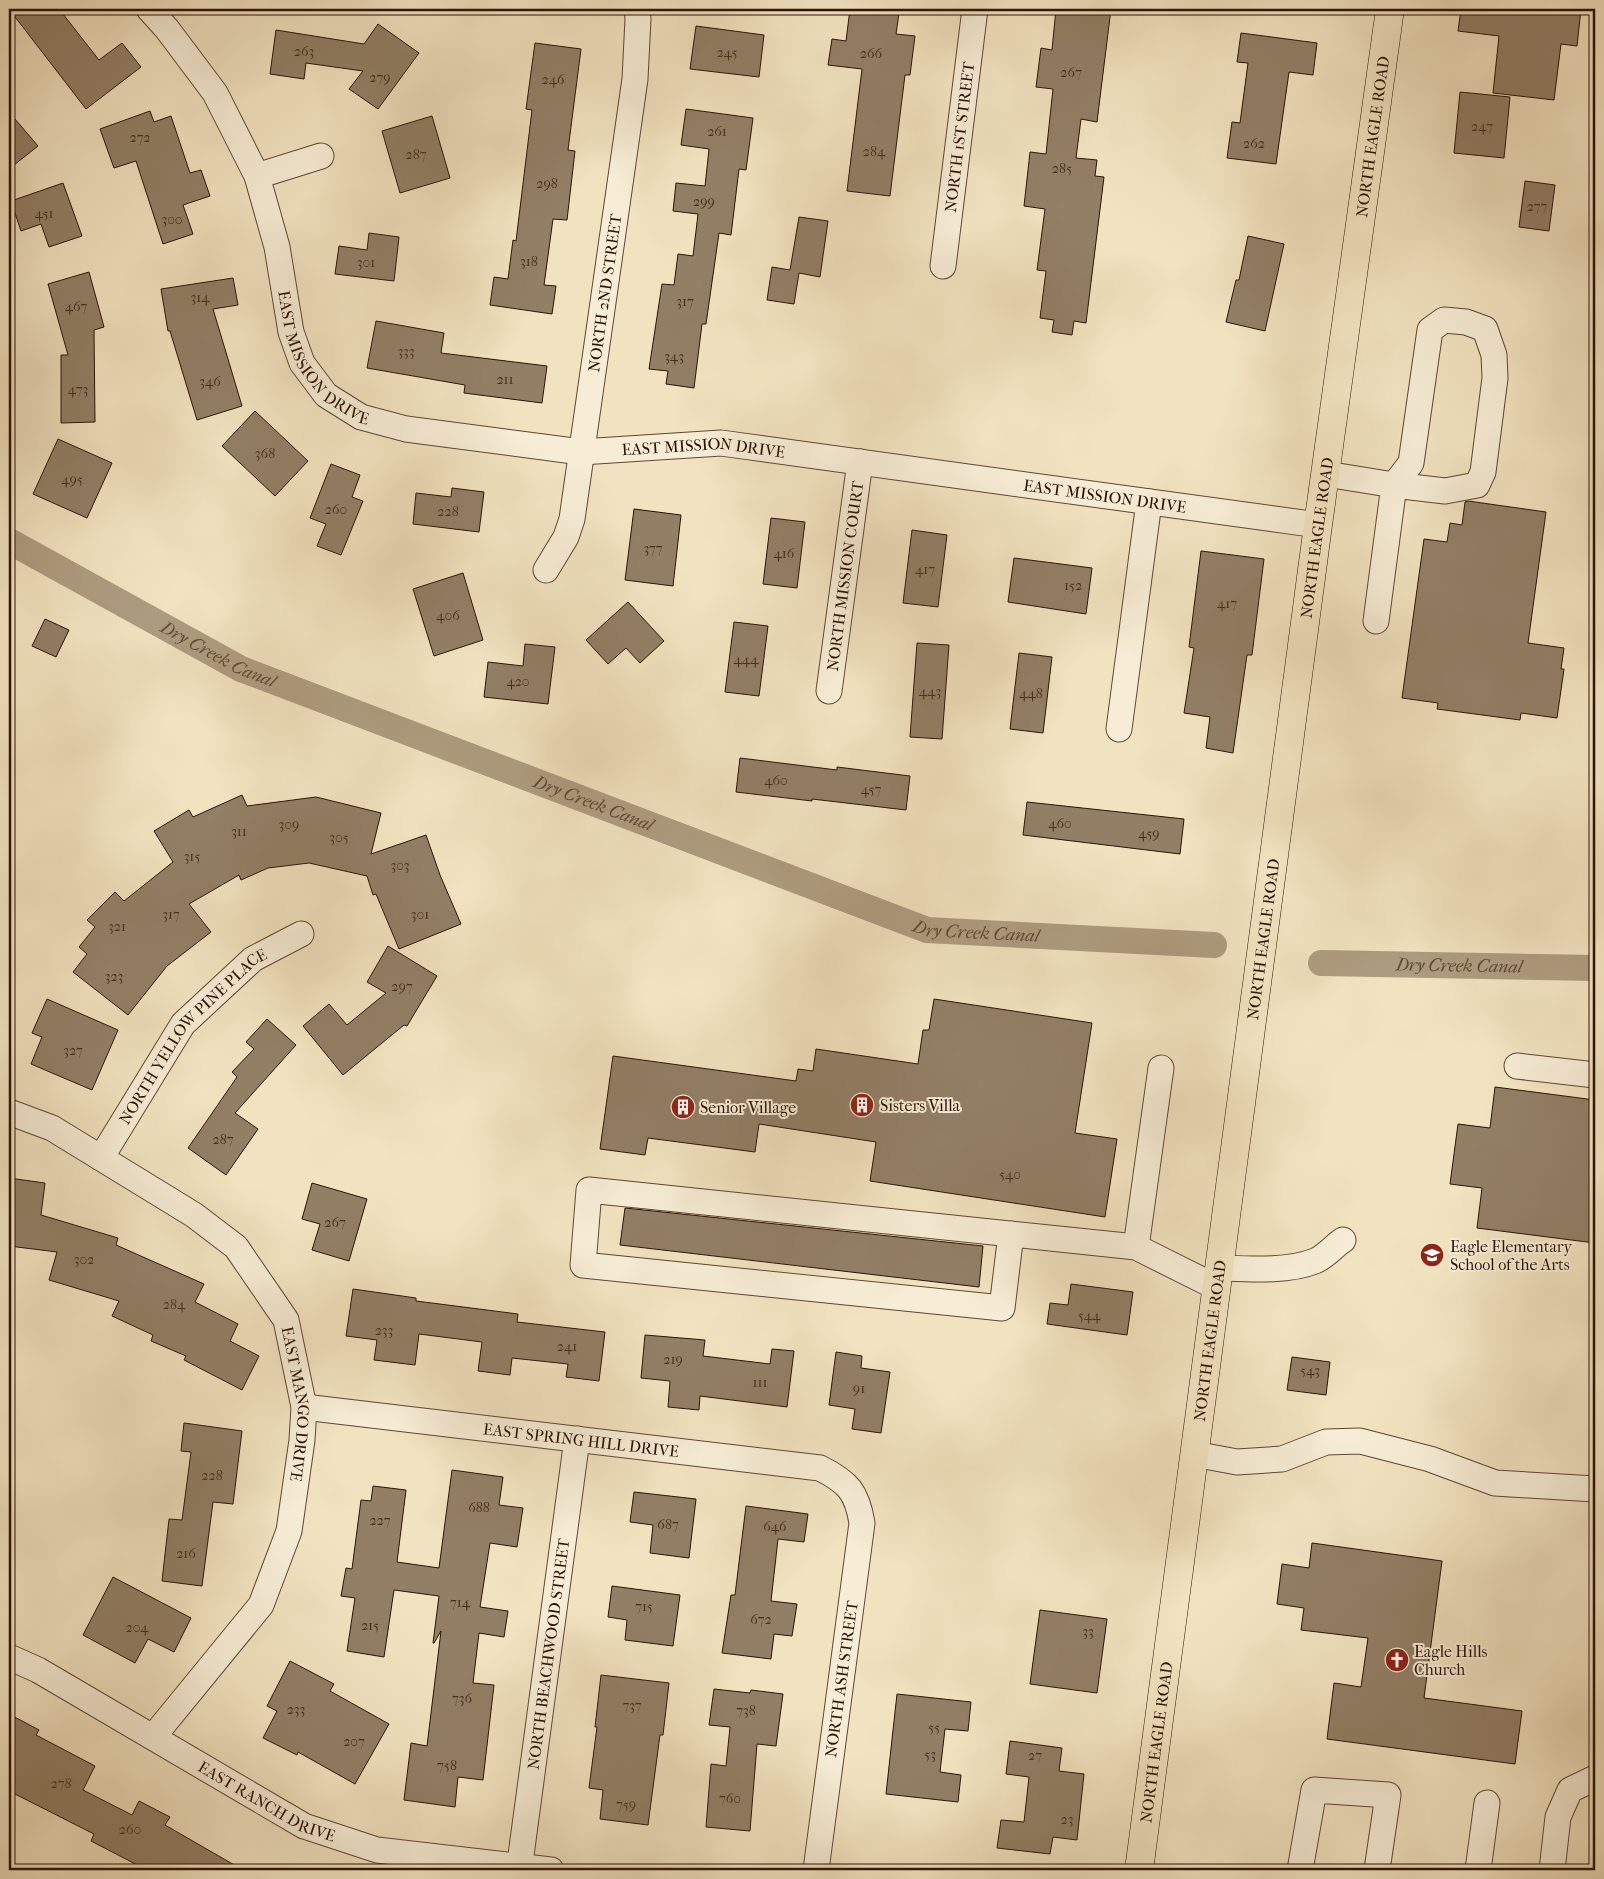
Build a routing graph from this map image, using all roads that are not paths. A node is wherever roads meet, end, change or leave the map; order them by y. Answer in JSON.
{"nodes":[{"id":1,"x":149,"y":9,"type":"edge"},
{"id":2,"x":637,"y":9,"type":"edge"},
{"id":3,"x":975,"y":9,"type":"edge"},
{"id":4,"x":1390,"y":9,"type":"edge"},
{"id":5,"x":321,"y":156,"type":"dead end"},
{"id":6,"x":258,"y":176,"type":"junction"},
{"id":7,"x":943,"y":266,"type":"dead end"},
{"id":8,"x":581,"y":452,"type":"junction"},
{"id":9,"x":860,"y":462,"type":"junction"},
{"id":10,"x":1326,"y":474,"type":"junction"},
{"id":11,"x":1394,"y":485,"type":"junction"},
{"id":12,"x":1149,"y":502,"type":"junction"},
{"id":13,"x":1318,"y":525,"type":"junction"},
{"id":14,"x":546,"y":570,"type":"dead end"},
{"id":15,"x":1376,"y":621,"type":"dead end"},
{"id":16,"x":829,"y":691,"type":"dead end"},
{"id":17,"x":1119,"y":729,"type":"dead end"},
{"id":18,"x":301,"y":934,"type":"dead end"},
{"id":19,"x":1517,"y":1066,"type":"dead end"},
{"id":20,"x":1161,"y":1068,"type":"dead end"},
{"id":21,"x":1595,"y":1075,"type":"edge"},
{"id":22,"x":9,"y":1112,"type":"edge"},
{"id":23,"x":101,"y":1158,"type":"junction"},
{"id":24,"x":1011,"y":1234,"type":"junction"},
{"id":25,"x":1343,"y":1240,"type":"dead end"},
{"id":26,"x":1136,"y":1247,"type":"junction"},
{"id":27,"x":1218,"y":1278,"type":"junction"},
{"id":28,"x":304,"y":1407,"type":"junction"},
{"id":29,"x":577,"y":1439,"type":"junction"},
{"id":30,"x":1194,"y":1454,"type":"junction"},
{"id":31,"x":850,"y":1489,"type":"joint"},
{"id":32,"x":1595,"y":1489,"type":"edge"},
{"id":33,"x":9,"y":1657,"type":"edge"},
{"id":34,"x":152,"y":1737,"type":"junction"},
{"id":35,"x":1595,"y":1778,"type":"edge"},
{"id":36,"x":1488,"y":1804,"type":"dead end"},
{"id":37,"x":519,"y":1868,"type":"edge"},
{"id":38,"x":551,"y":1870,"type":"edge"},
{"id":39,"x":816,"y":1870,"type":"edge"},
{"id":40,"x":1139,"y":1870,"type":"edge"},
{"id":41,"x":1300,"y":1870,"type":"edge"},
{"id":42,"x":1377,"y":1870,"type":"edge"},
{"id":43,"x":1478,"y":1870,"type":"edge"},
{"id":44,"x":1552,"y":1870,"type":"edge"}],
"edges":[{"from":1,"to":6,"type":"street","name":"EAST MISSION DRIVE"},
{"from":2,"to":8,"type":"street","name":"NORTH 2ND STREET"},
{"from":3,"to":7,"type":"street","name":"NORTH 1ST STREET"},
{"from":4,"to":10,"type":"main road","name":"NORTH EAGLE ROAD"},
{"from":5,"to":6,"type":"street"},
{"from":6,"to":8,"type":"street","name":"EAST MISSION DRIVE"},
{"from":8,"to":9,"type":"street","name":"EAST MISSION DRIVE"},
{"from":8,"to":14,"type":"street","name":"NORTH 2ND STREET"},
{"from":9,"to":12,"type":"street","name":"EAST MISSION DRIVE"},
{"from":9,"to":16,"type":"street","name":"NORTH MISSION COURT"},
{"from":10,"to":11,"type":"street"},
{"from":10,"to":13,"type":"main road","name":"NORTH EAGLE ROAD"},
{"from":11,"to":11,"type":"street"},
{"from":11,"to":15,"type":"street"},
{"from":12,"to":13,"type":"street","name":"EAST MISSION DRIVE"},
{"from":12,"to":17,"type":"street"},
{"from":13,"to":27,"type":"main road","name":"NORTH EAGLE ROAD"},
{"from":18,"to":23,"type":"street","name":"NORTH YELLOW PINE PLACE"},
{"from":19,"to":21,"type":"street"},
{"from":20,"to":26,"type":"street"},
{"from":22,"to":23,"type":"street","name":"EAST MANGO DRIVE"},
{"from":23,"to":28,"type":"street","name":"EAST MANGO DRIVE"},
{"from":24,"to":24,"type":"street"},
{"from":24,"to":26,"type":"street"},
{"from":25,"to":27,"type":"street"},
{"from":26,"to":27,"type":"street"},
{"from":27,"to":30,"type":"main road","name":"NORTH EAGLE ROAD"},
{"from":28,"to":29,"type":"street","name":"EAST SPRING HILL DRIVE"},
{"from":28,"to":34,"type":"street","name":"EAST MANGO DRIVE"},
{"from":29,"to":31,"type":"street","name":"EAST SPRING HILL DRIVE"},
{"from":29,"to":37,"type":"street","name":"NORTH BEACHWOOD STREET"},
{"from":30,"to":32,"type":"street"},
{"from":30,"to":40,"type":"main road","name":"NORTH EAGLE ROAD"},
{"from":31,"to":39,"type":"street","name":"NORTH ASH STREET"},
{"from":33,"to":34,"type":"street","name":"EAST RANCH DRIVE"},
{"from":34,"to":37,"type":"street","name":"EAST RANCH DRIVE"},
{"from":35,"to":44,"type":"street"},
{"from":36,"to":43,"type":"street"},
{"from":37,"to":38,"type":"street","name":"EAST RANCH DRIVE"},
{"from":41,"to":42,"type":"street"}]}
